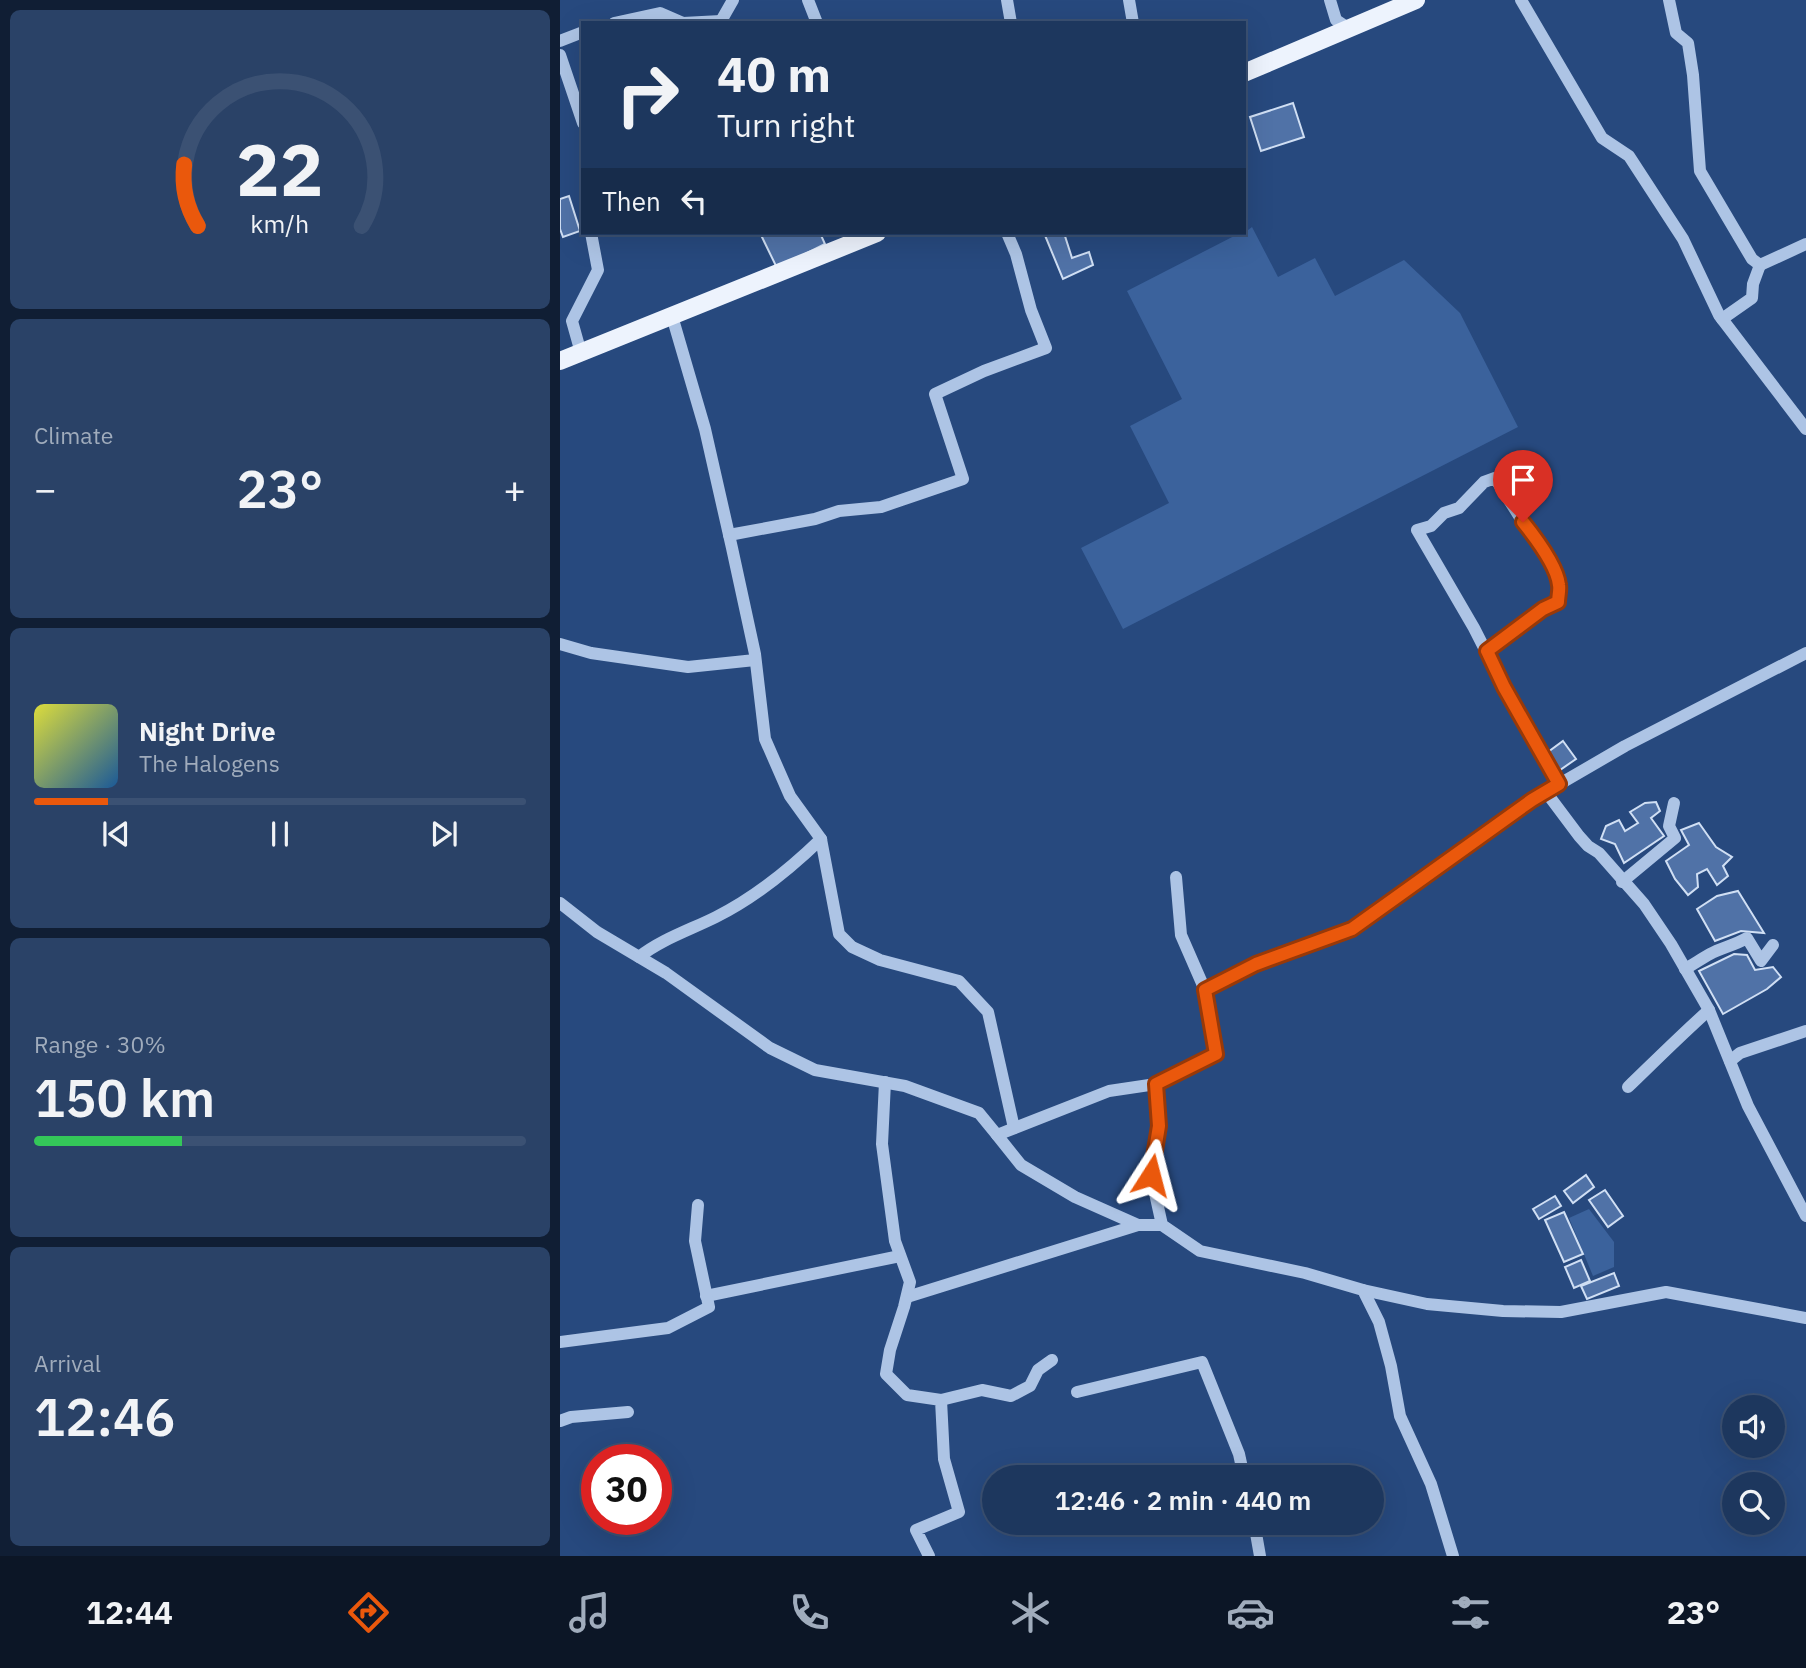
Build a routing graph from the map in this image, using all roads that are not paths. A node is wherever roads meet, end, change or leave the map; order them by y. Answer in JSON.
{"nodes":[{"id":1,"x":733,"y":0,"type":"edge"},
{"id":2,"x":808,"y":0,"type":"edge"},
{"id":3,"x":1007,"y":0,"type":"edge"},
{"id":4,"x":1129,"y":0,"type":"edge"},
{"id":5,"x":1330,"y":0,"type":"edge"},
{"id":6,"x":1416,"y":0,"type":"edge"},
{"id":7,"x":1521,"y":0,"type":"edge"},
{"id":8,"x":1669,"y":0,"type":"edge"},
{"id":9,"x":623,"y":21,"type":"edge"},
{"id":10,"x":678,"y":21,"type":"edge"},
{"id":11,"x":722,"y":21,"type":"edge"},
{"id":12,"x":816,"y":21,"type":"edge"},
{"id":13,"x":1011,"y":21,"type":"edge"},
{"id":14,"x":1133,"y":21,"type":"edge"},
{"id":15,"x":1348,"y":28,"type":"junction"},
{"id":16,"x":581,"y":33,"type":"edge"},
{"id":17,"x":560,"y":41,"type":"edge"},
{"id":18,"x":560,"y":55,"type":"edge"},
{"id":19,"x":1246,"y":72,"type":"edge"},
{"id":20,"x":581,"y":117,"type":"edge"},
{"id":21,"x":592,"y":235,"type":"edge"},
{"id":22,"x":872,"y":235,"type":"edge"},
{"id":23,"x":1008,"y":235,"type":"edge"},
{"id":24,"x":1806,"y":244,"type":"edge"},
{"id":25,"x":1760,"y":265,"type":"junction"},
{"id":26,"x":672,"y":316,"type":"junction"},
{"id":27,"x":1722,"y":318,"type":"junction"},
{"id":28,"x":581,"y":353,"type":"junction"},
{"id":29,"x":560,"y":361,"type":"edge"},
{"id":30,"x":1806,"y":429,"type":"edge"},
{"id":31,"x":729,"y":535,"type":"junction"},
{"id":32,"x":560,"y":644,"type":"edge"},
{"id":33,"x":1487,"y":651,"type":"junction"},
{"id":34,"x":1806,"y":653,"type":"edge"},
{"id":35,"x":755,"y":660,"type":"junction"},
{"id":36,"x":1559,"y":784,"type":"junction"},
{"id":37,"x":1546,"y":792,"type":"junction"},
{"id":38,"x":1674,"y":803,"type":"dead end"},
{"id":39,"x":821,"y":839,"type":"junction"},
{"id":40,"x":1176,"y":877,"type":"dead end"},
{"id":41,"x":1622,"y":882,"type":"junction"},
{"id":42,"x":560,"y":903,"type":"edge"},
{"id":43,"x":1773,"y":946,"type":"dead end"},
{"id":44,"x":639,"y":957,"type":"junction"},
{"id":45,"x":1685,"y":969,"type":"junction"},
{"id":46,"x":1205,"y":990,"type":"junction"},
{"id":47,"x":1709,"y":1010,"type":"junction"},
{"id":48,"x":1806,"y":1031,"type":"edge"},
{"id":49,"x":1730,"y":1061,"type":"junction"},
{"id":50,"x":885,"y":1082,"type":"junction"},
{"id":51,"x":1156,"y":1084,"type":"junction"},
{"id":52,"x":1628,"y":1087,"type":"dead end"},
{"id":53,"x":1014,"y":1129,"type":"junction"},
{"id":54,"x":997,"y":1136,"type":"junction"},
{"id":55,"x":698,"y":1205,"type":"dead end"},
{"id":56,"x":1806,"y":1216,"type":"edge"},
{"id":57,"x":1138,"y":1224,"type":"junction"},
{"id":58,"x":1163,"y":1225,"type":"junction"},
{"id":59,"x":901,"y":1256,"type":"junction"},
{"id":60,"x":1363,"y":1290,"type":"junction"},
{"id":61,"x":706,"y":1296,"type":"junction"},
{"id":62,"x":907,"y":1297,"type":"junction"},
{"id":63,"x":1806,"y":1318,"type":"edge"},
{"id":64,"x":560,"y":1342,"type":"edge"},
{"id":65,"x":1052,"y":1360,"type":"dead end"},
{"id":66,"x":1077,"y":1392,"type":"dead end"},
{"id":67,"x":941,"y":1400,"type":"junction"},
{"id":68,"x":628,"y":1412,"type":"dead end"},
{"id":69,"x":560,"y":1421,"type":"edge"},
{"id":70,"x":1241,"y":1465,"type":"edge"},
{"id":71,"x":1256,"y":1535,"type":"edge"},
{"id":72,"x":929,"y":1556,"type":"edge"},
{"id":73,"x":1260,"y":1556,"type":"edge"},
{"id":74,"x":1453,"y":1556,"type":"edge"}],
"edges":[{"from":1,"to":11,"type":"street"},
{"from":2,"to":12,"type":"street"},
{"from":3,"to":13,"type":"street"},
{"from":4,"to":14,"type":"street"},
{"from":5,"to":15,"type":"street"},
{"from":6,"to":15,"type":"main road"},
{"from":7,"to":27,"type":"street"},
{"from":8,"to":25,"type":"street"},
{"from":9,"to":10,"type":"street"},
{"from":15,"to":19,"type":"main road"},
{"from":16,"to":17,"type":"street"},
{"from":18,"to":20,"type":"street"},
{"from":21,"to":28,"type":"street"},
{"from":22,"to":26,"type":"main road"},
{"from":23,"to":31,"type":"street"},
{"from":24,"to":25,"type":"street"},
{"from":25,"to":27,"type":"street"},
{"from":26,"to":28,"type":"main road"},
{"from":26,"to":31,"type":"street"},
{"from":27,"to":30,"type":"street"},
{"from":28,"to":29,"type":"main road"},
{"from":31,"to":35,"type":"street"},
{"from":32,"to":35,"type":"street"},
{"from":33,"to":33,"type":"street"},
{"from":33,"to":36,"type":"street"},
{"from":34,"to":36,"type":"street"},
{"from":35,"to":39,"type":"street"},
{"from":36,"to":37,"type":"street"},
{"from":37,"to":41,"type":"street"},
{"from":37,"to":46,"type":"street"},
{"from":38,"to":41,"type":"street"},
{"from":39,"to":44,"type":"street"},
{"from":39,"to":53,"type":"street"},
{"from":40,"to":46,"type":"street"},
{"from":41,"to":45,"type":"street"},
{"from":42,"to":44,"type":"street"},
{"from":43,"to":45,"type":"street"},
{"from":44,"to":50,"type":"street"},
{"from":45,"to":47,"type":"street"},
{"from":46,"to":51,"type":"street"},
{"from":47,"to":49,"type":"street"},
{"from":47,"to":52,"type":"street"},
{"from":48,"to":49,"type":"street"},
{"from":49,"to":56,"type":"street"},
{"from":50,"to":54,"type":"street"},
{"from":50,"to":59,"type":"street"},
{"from":51,"to":53,"type":"street"},
{"from":51,"to":58,"type":"street"},
{"from":53,"to":54,"type":"street"},
{"from":54,"to":57,"type":"street"},
{"from":55,"to":61,"type":"street"},
{"from":57,"to":58,"type":"street"},
{"from":57,"to":62,"type":"street"},
{"from":58,"to":60,"type":"street"},
{"from":59,"to":61,"type":"street"},
{"from":59,"to":62,"type":"street"},
{"from":60,"to":63,"type":"street"},
{"from":60,"to":74,"type":"street"},
{"from":61,"to":64,"type":"street"},
{"from":62,"to":67,"type":"street"},
{"from":65,"to":67,"type":"street"},
{"from":66,"to":70,"type":"street"},
{"from":67,"to":72,"type":"street"},
{"from":68,"to":69,"type":"street"},
{"from":71,"to":73,"type":"street"}]}
